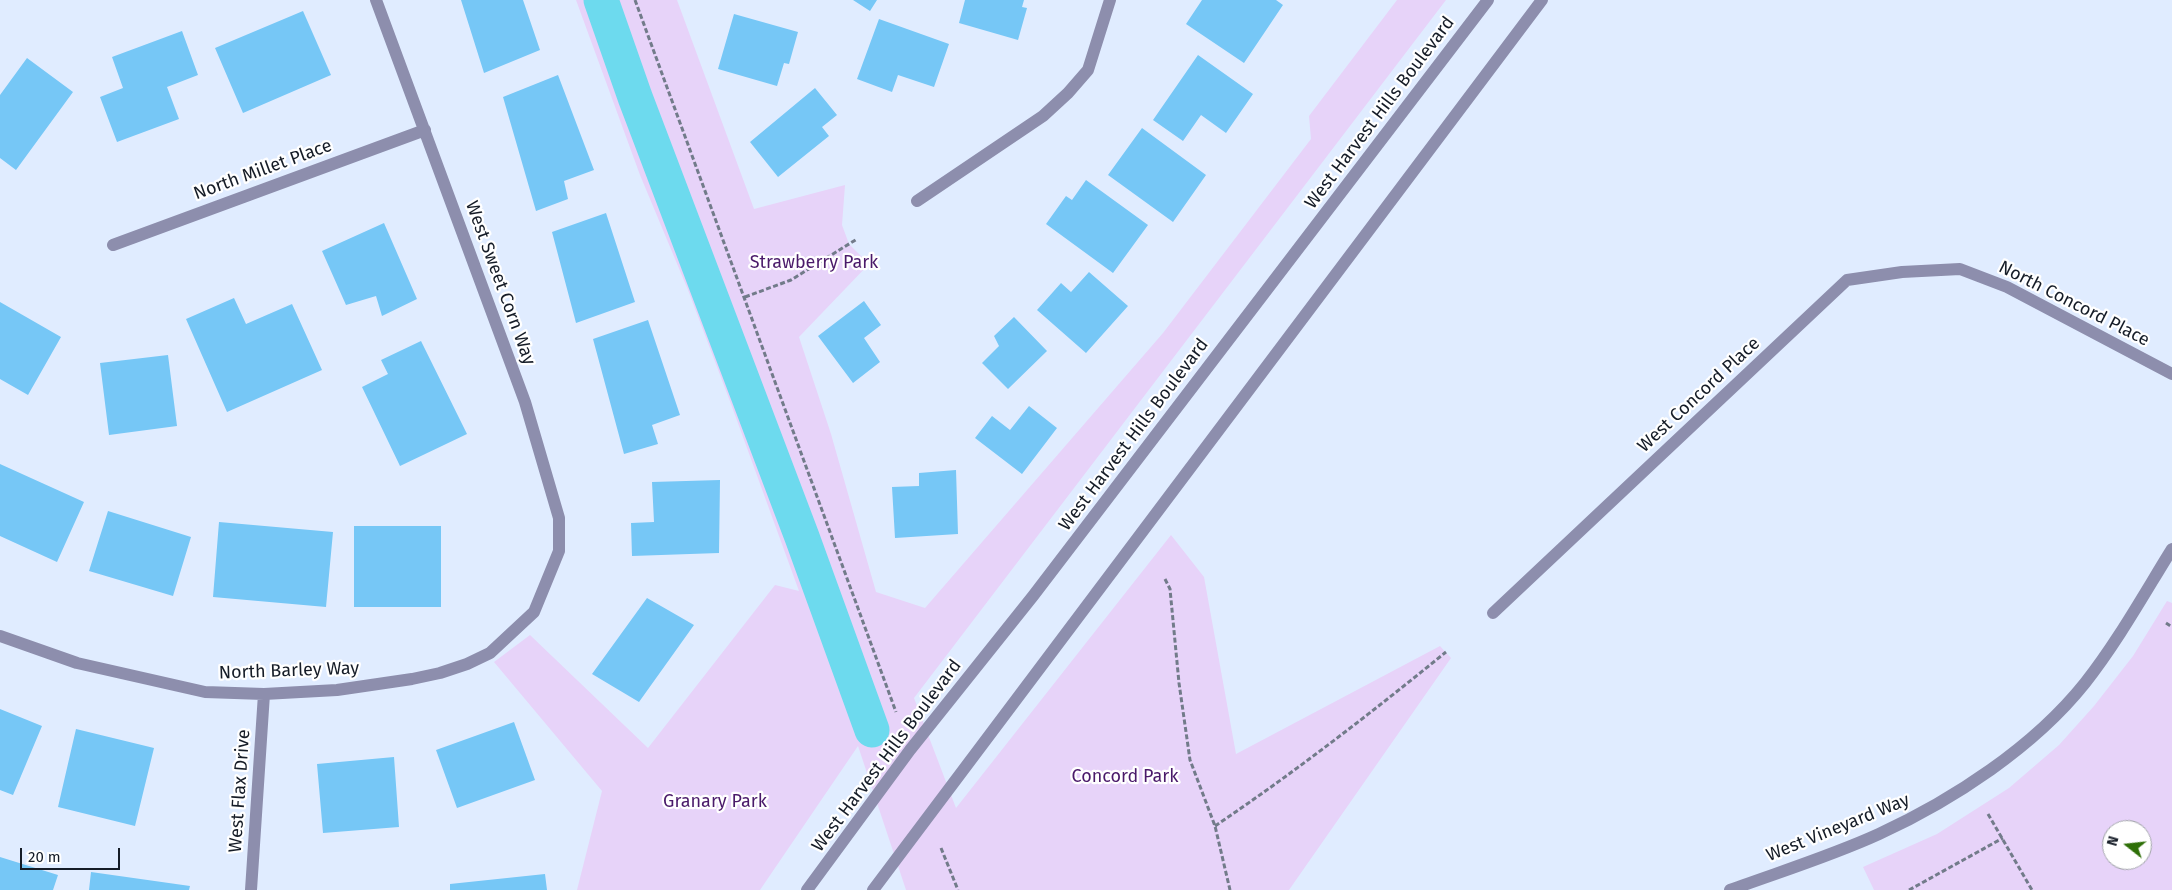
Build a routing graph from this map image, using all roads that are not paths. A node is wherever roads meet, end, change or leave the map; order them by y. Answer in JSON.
{"nodes":[{"id":1,"x":376,"y":0,"type":"edge"},
{"id":2,"x":1110,"y":0,"type":"edge"},
{"id":3,"x":1488,"y":0,"type":"edge"},
{"id":4,"x":1542,"y":0,"type":"edge"},
{"id":5,"x":425,"y":130,"type":"junction"},
{"id":6,"x":917,"y":201,"type":"dead end"},
{"id":7,"x":113,"y":245,"type":"dead end"},
{"id":8,"x":1960,"y":269,"type":"joint"},
{"id":9,"x":2172,"y":374,"type":"edge"},
{"id":10,"x":2172,"y":549,"type":"edge"},
{"id":11,"x":547,"y":583,"type":"joint"},
{"id":12,"x":1493,"y":613,"type":"dead end"},
{"id":13,"x":0,"y":636,"type":"edge"},
{"id":14,"x":264,"y":694,"type":"junction"},
{"id":15,"x":251,"y":890,"type":"edge"},
{"id":16,"x":807,"y":890,"type":"edge"},
{"id":17,"x":873,"y":890,"type":"edge"},
{"id":18,"x":1730,"y":890,"type":"edge"}],
"edges":[{"from":1,"to":5,"type":"street","name":"West Sweet Corn Way"},
{"from":2,"to":6,"type":"street"},
{"from":3,"to":16,"type":"street","name":"West Harvest Hills Boulevard"},
{"from":4,"to":17,"type":"street"},
{"from":5,"to":7,"type":"street","name":"North Millet Place"},
{"from":5,"to":11,"type":"street","name":"West Sweet Corn Way"},
{"from":8,"to":9,"type":"street","name":"North Concord Place"},
{"from":8,"to":12,"type":"street","name":"West Concord Place"},
{"from":10,"to":18,"type":"street","name":"West Vineyard Way"},
{"from":11,"to":14,"type":"street","name":"North Barley Way"},
{"from":13,"to":14,"type":"street","name":"North Barley Way"},
{"from":14,"to":15,"type":"street","name":"West Flax Drive"}]}
